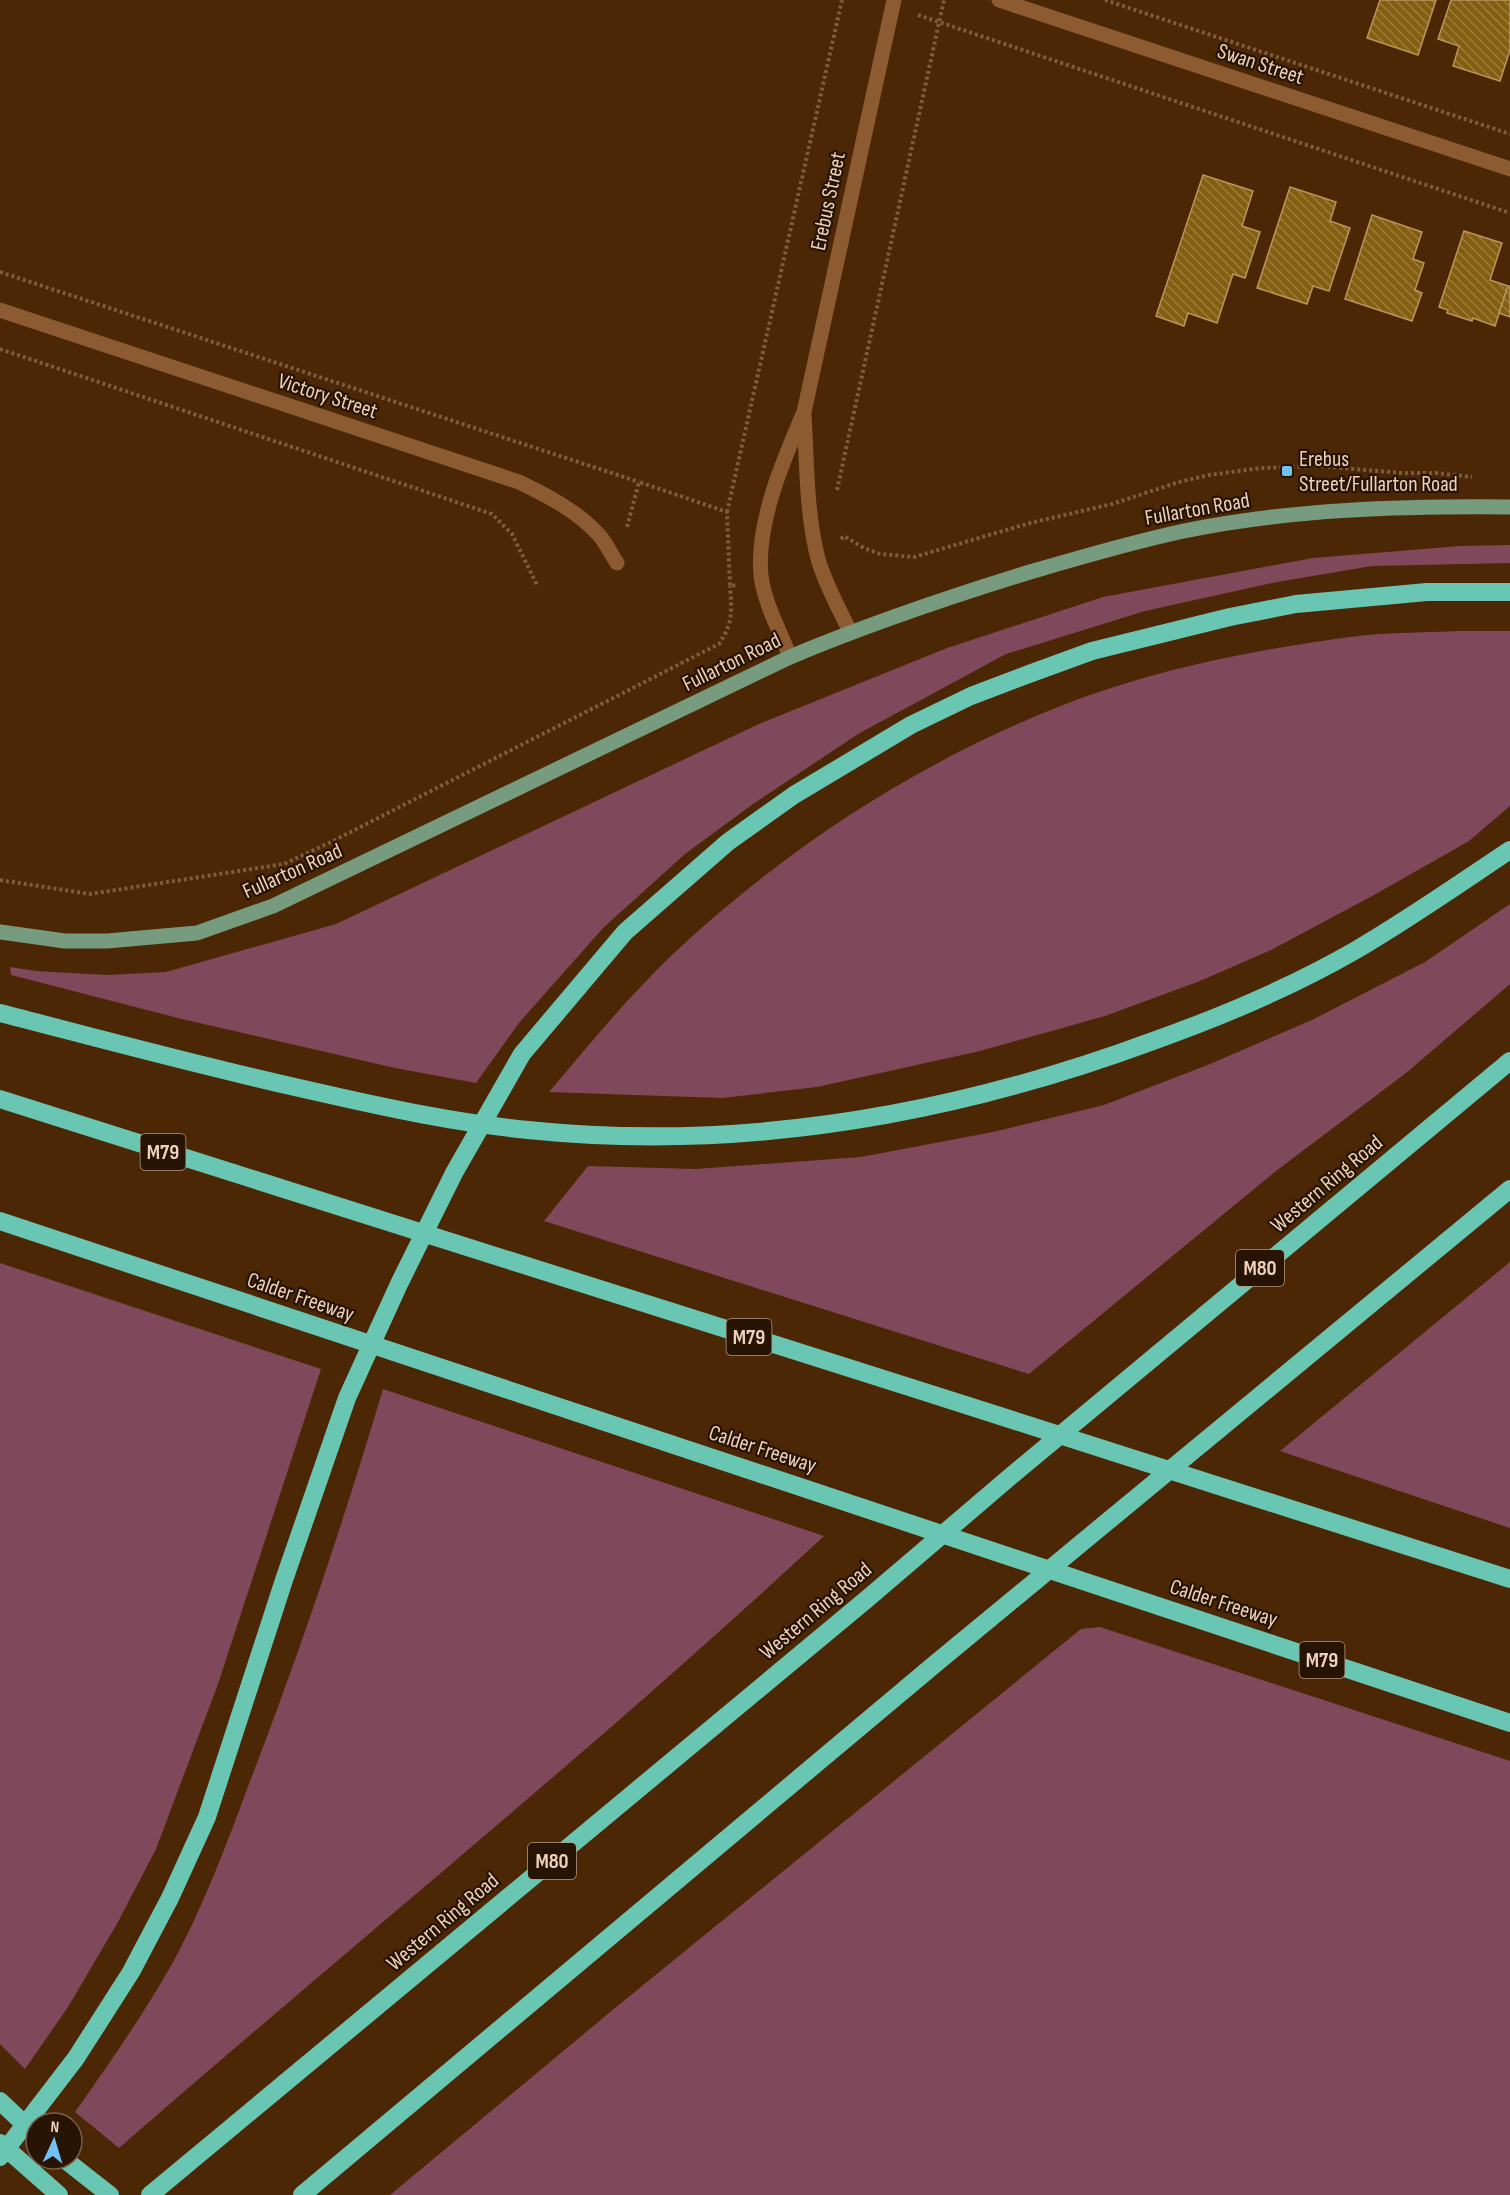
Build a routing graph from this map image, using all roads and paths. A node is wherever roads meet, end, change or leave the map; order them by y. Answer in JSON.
{"nodes":[{"id":1,"x":842,"y":0,"type":"edge"},
{"id":2,"x":944,"y":0,"type":"edge"},
{"id":3,"x":999,"y":0,"type":"edge"},
{"id":4,"x":1105,"y":0,"type":"edge"},
{"id":5,"x":894,"y":3,"type":"edge"},
{"id":6,"x":940,"y":23,"type":"junction"},
{"id":7,"x":1510,"y":134,"type":"edge"},
{"id":8,"x":1510,"y":169,"type":"edge"},
{"id":9,"x":1510,"y":213,"type":"edge"},
{"id":10,"x":0,"y":272,"type":"edge"},
{"id":11,"x":0,"y":310,"type":"edge"},
{"id":12,"x":0,"y":349,"type":"edge"},
{"id":13,"x":804,"y":412,"type":"junction"},
{"id":14,"x":1479,"y":478,"type":"dead end"},
{"id":15,"x":639,"y":482,"type":"junction"},
{"id":16,"x":835,"y":498,"type":"dead end"},
{"id":17,"x":1510,"y":507,"type":"edge"},
{"id":18,"x":727,"y":512,"type":"junction"},
{"id":19,"x":840,"y":527,"type":"dead end"},
{"id":20,"x":844,"y":536,"type":"junction"},
{"id":21,"x":819,"y":562,"type":"junction"},
{"id":22,"x":617,"y":563,"type":"joint"},
{"id":23,"x":761,"y":577,"type":"junction"},
{"id":24,"x":730,"y":586,"type":"junction"},
{"id":25,"x":538,"y":587,"type":"dead end"},
{"id":26,"x":1510,"y":592,"type":"edge"},
{"id":27,"x":850,"y":632,"type":"junction"},
{"id":28,"x":790,"y":657,"type":"junction"},
{"id":29,"x":1510,"y":850,"type":"edge"},
{"id":30,"x":0,"y":880,"type":"edge"},
{"id":31,"x":0,"y":932,"type":"edge"},
{"id":32,"x":0,"y":1013,"type":"edge"},
{"id":33,"x":1510,"y":1061,"type":"edge"},
{"id":34,"x":0,"y":1099,"type":"edge"},
{"id":35,"x":1510,"y":1189,"type":"edge"},
{"id":36,"x":0,"y":1221,"type":"edge"},
{"id":37,"x":1510,"y":1579,"type":"edge"},
{"id":38,"x":1510,"y":1723,"type":"edge"},
{"id":39,"x":0,"y":2101,"type":"edge"},
{"id":40,"x":24,"y":2124,"type":"edge"},
{"id":41,"x":0,"y":2143,"type":"edge"},
{"id":42,"x":0,"y":2157,"type":"edge"},
{"id":43,"x":79,"y":2171,"type":"edge"},
{"id":44,"x":59,"y":2195,"type":"edge"},
{"id":45,"x":110,"y":2195,"type":"edge"},
{"id":46,"x":150,"y":2195,"type":"edge"},
{"id":47,"x":302,"y":2195,"type":"edge"}],
"edges":[{"from":1,"to":18,"type":"path"},
{"from":2,"to":6,"type":"path"},
{"from":3,"to":8,"type":"street","name":"Swan Street"},
{"from":4,"to":7,"type":"path"},
{"from":5,"to":6,"type":"path"},
{"from":5,"to":13,"type":"street","name":"Erebus Street"},
{"from":6,"to":9,"type":"path"},
{"from":6,"to":16,"type":"path"},
{"from":10,"to":15,"type":"path"},
{"from":11,"to":22,"type":"street","name":"Victory Street"},
{"from":12,"to":25,"type":"path"},
{"from":13,"to":21,"type":"street","name":"Erebus Street"},
{"from":13,"to":23,"type":"street","name":"Erebus Street"},
{"from":14,"to":20,"type":"path"},
{"from":15,"to":18,"type":"path"},
{"from":15,"to":22,"type":"path"},
{"from":17,"to":27,"type":"main road","name":"Fullarton Road"},
{"from":18,"to":24,"type":"path"},
{"from":19,"to":20,"type":"path"},
{"from":20,"to":21,"type":"path"},
{"from":21,"to":27,"type":"street","name":"Erebus Street"},
{"from":23,"to":24,"type":"path"},
{"from":23,"to":28,"type":"street","name":"Erebus Street"},
{"from":24,"to":30,"type":"path"},
{"from":26,"to":42,"type":"highway"},
{"from":27,"to":28,"type":"main road","name":"Fullarton Road"},
{"from":28,"to":31,"type":"main road","name":"Fullarton Road"},
{"from":29,"to":32,"type":"highway"},
{"from":33,"to":46,"type":"highway","name":"Western Ring Road","number":"M80"},
{"from":34,"to":37,"type":"highway","number":"M79"},
{"from":35,"to":47,"type":"highway"},
{"from":36,"to":38,"type":"highway","name":"Calder Freeway","number":"M79"},
{"from":39,"to":40,"type":"highway"},
{"from":41,"to":44,"type":"highway"},
{"from":43,"to":45,"type":"highway"}]}
